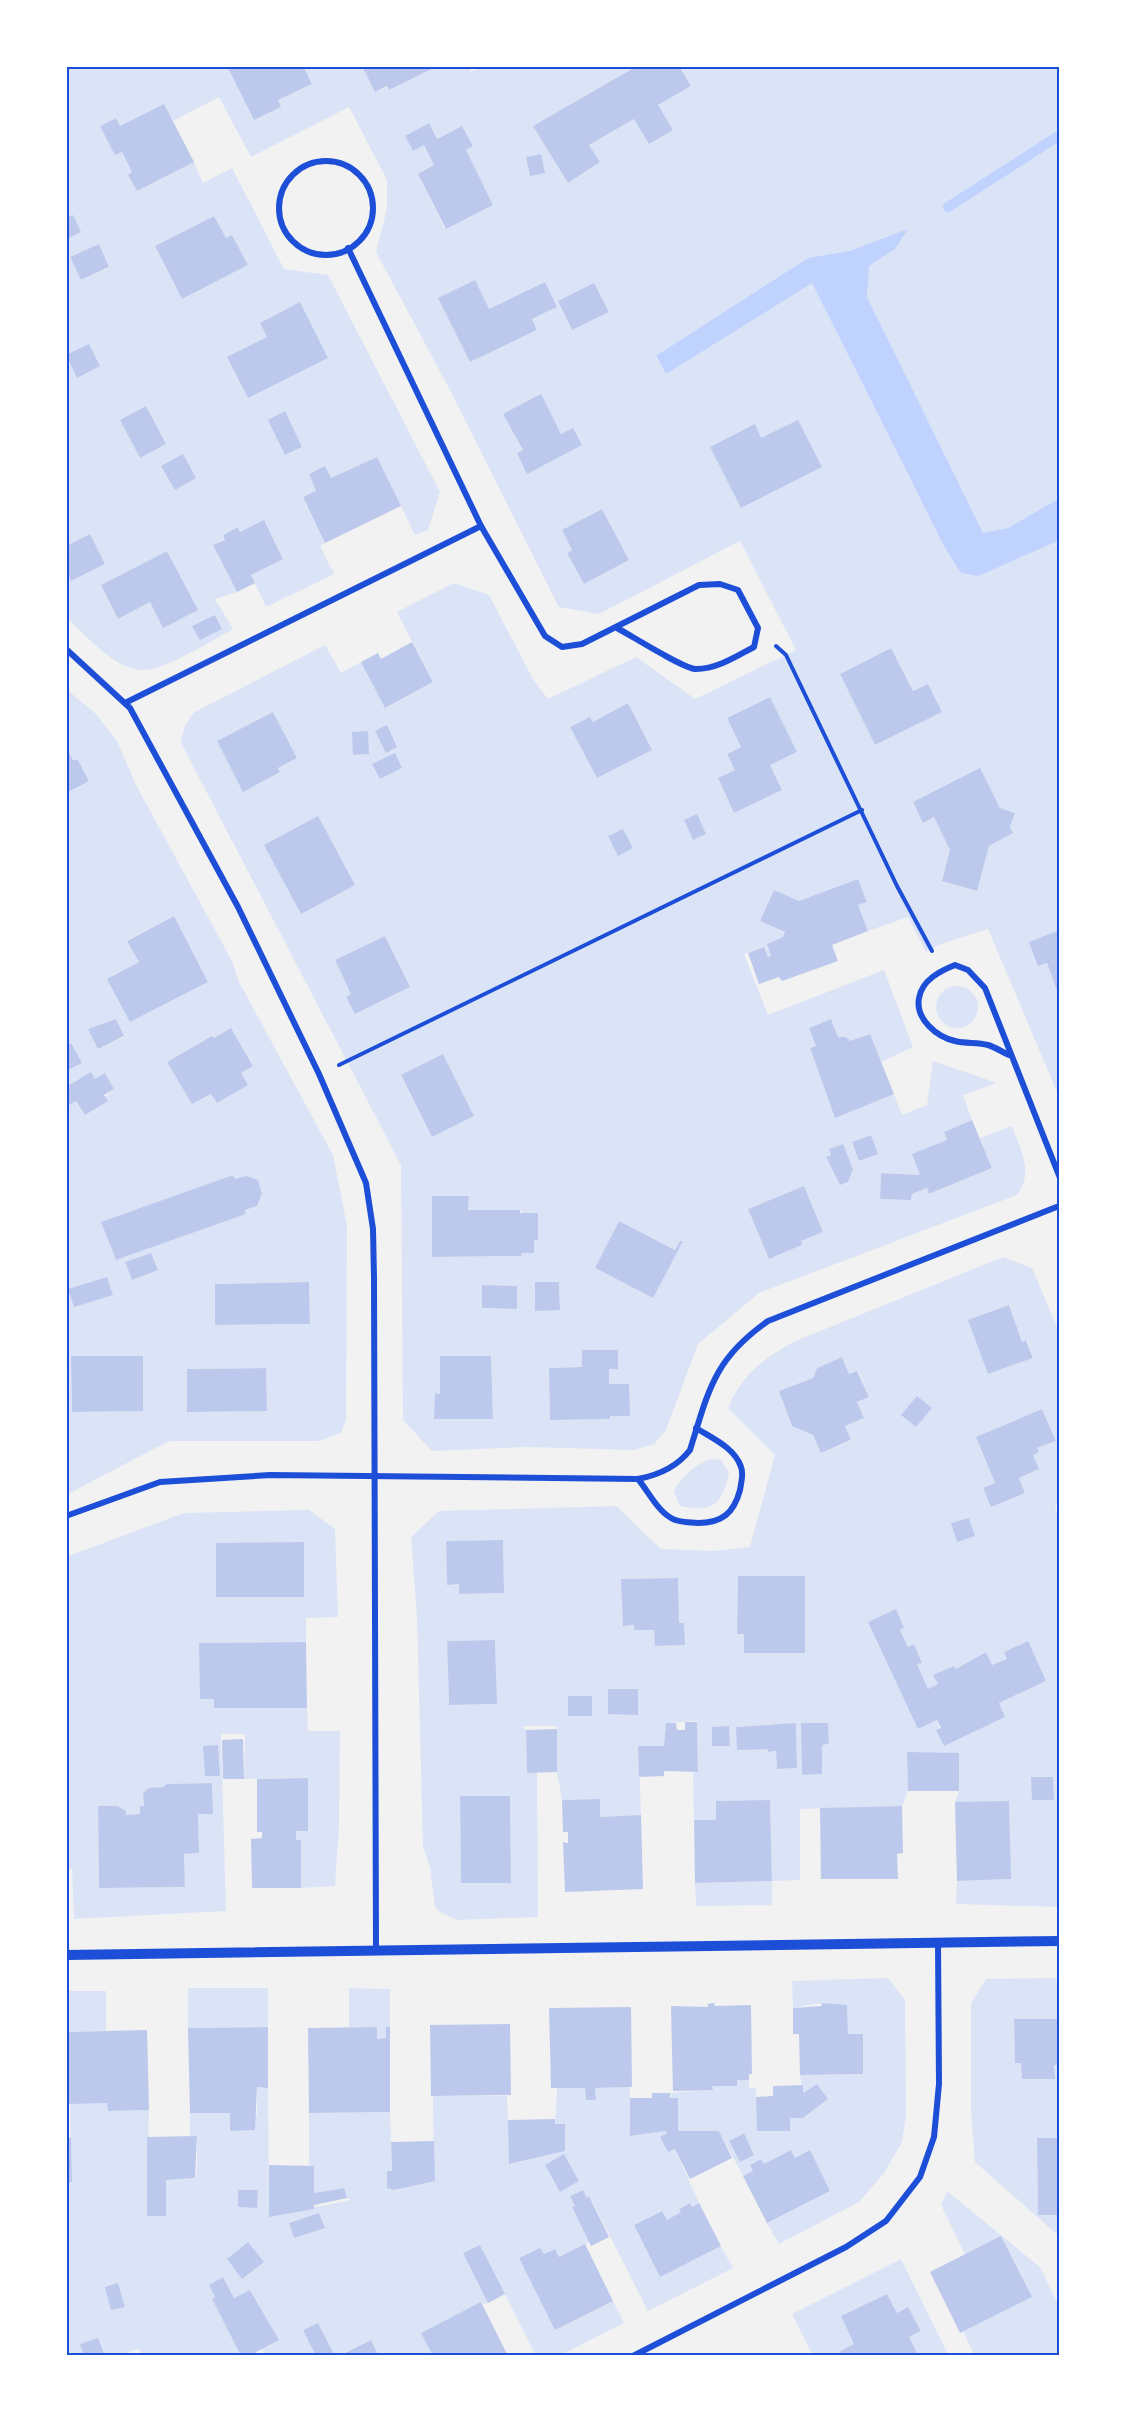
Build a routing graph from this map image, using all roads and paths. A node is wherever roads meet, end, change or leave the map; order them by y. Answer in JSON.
{"nodes":[{"id":1,"x":348,"y":248,"type":"junction"},
{"id":2,"x":480,"y":526,"type":"junction"},
{"id":3,"x":617,"y":628,"type":"junction"},
{"id":4,"x":758,"y":628,"type":"junction"},
{"id":5,"x":66,"y":649,"type":"edge"},
{"id":6,"x":125,"y":704,"type":"junction"},
{"id":7,"x":862,"y":810,"type":"junction"},
{"id":8,"x":943,"y":970,"type":"junction"},
{"id":9,"x":1009,"y":1054,"type":"junction"},
{"id":10,"x":319,"y":1074,"type":"junction"},
{"id":11,"x":1060,"y":1209,"type":"edge"},
{"id":12,"x":696,"y":1428,"type":"junction"},
{"id":13,"x":376,"y":1477,"type":"junction"},
{"id":14,"x":638,"y":1479,"type":"junction"},
{"id":15,"x":66,"y":1516,"type":"edge"},
{"id":16,"x":938,"y":1941,"type":"junction"},
{"id":17,"x":1060,"y":1941,"type":"edge"},
{"id":18,"x":376,"y":1952,"type":"junction"},
{"id":19,"x":66,"y":1955,"type":"edge"},
{"id":20,"x":633,"y":2356,"type":"edge"}],
"edges":[{"from":1,"to":1,"type":"street"},
{"from":1,"to":2,"type":"street"},
{"from":2,"to":3,"type":"street"},
{"from":2,"to":6,"type":"street"},
{"from":3,"to":4,"type":"street"},
{"from":3,"to":4,"type":"street"},
{"from":4,"to":7,"type":"path"},
{"from":5,"to":6,"type":"street"},
{"from":6,"to":10,"type":"street"},
{"from":7,"to":8,"type":"path"},
{"from":7,"to":10,"type":"path"},
{"from":8,"to":9,"type":"street"},
{"from":8,"to":9,"type":"street"},
{"from":9,"to":11,"type":"street"},
{"from":10,"to":13,"type":"street"},
{"from":11,"to":12,"type":"street"},
{"from":12,"to":14,"type":"street"},
{"from":12,"to":14,"type":"street"},
{"from":13,"to":14,"type":"street"},
{"from":13,"to":15,"type":"street"},
{"from":13,"to":18,"type":"street"},
{"from":16,"to":17,"type":"street"},
{"from":16,"to":18,"type":"street"},
{"from":16,"to":20,"type":"street"},
{"from":18,"to":19,"type":"street"}]}
